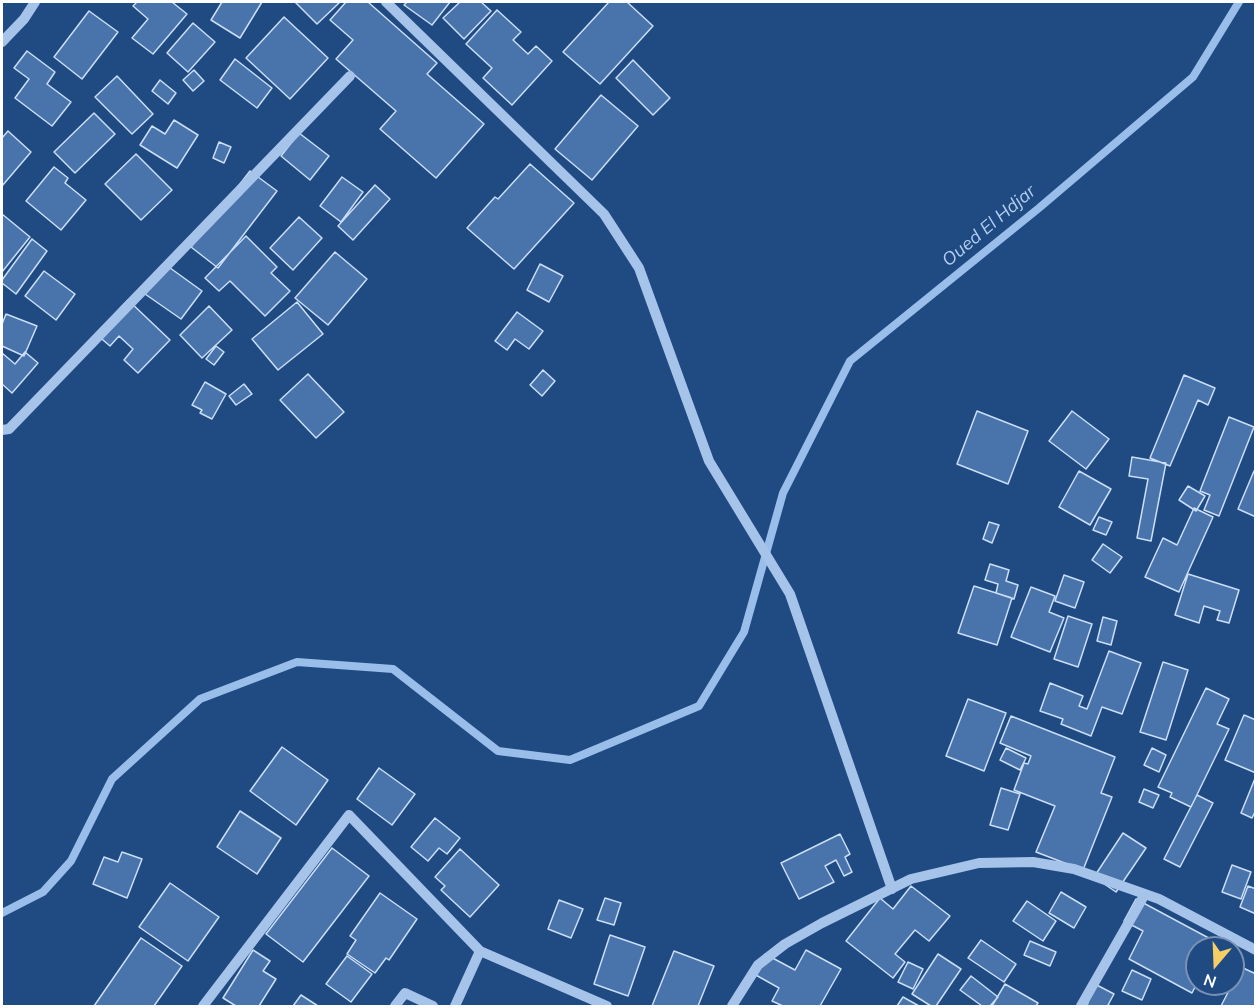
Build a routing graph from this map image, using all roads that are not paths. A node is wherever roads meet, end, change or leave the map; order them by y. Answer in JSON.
{"nodes":[{"id":1,"x":35,"y":2,"type":"edge"},
{"id":2,"x":386,"y":2,"type":"edge"},
{"id":3,"x":2,"y":42,"type":"edge"},
{"id":4,"x":350,"y":76,"type":"dead end"},
{"id":5,"x":2,"y":430,"type":"edge"},
{"id":6,"x":892,"y":889,"type":"junction"},
{"id":7,"x":1145,"y":894,"type":"junction"},
{"id":8,"x":1256,"y":950,"type":"edge"},
{"id":9,"x":480,"y":951,"type":"junction"},
{"id":10,"x":203,"y":1006,"type":"edge"},
{"id":11,"x":395,"y":1006,"type":"edge"},
{"id":12,"x":433,"y":1006,"type":"edge"},
{"id":13,"x":454,"y":1006,"type":"edge"},
{"id":14,"x":607,"y":1006,"type":"edge"},
{"id":15,"x":732,"y":1006,"type":"edge"},
{"id":16,"x":1081,"y":1006,"type":"edge"}],
"edges":[{"from":1,"to":3,"type":"street"},
{"from":2,"to":6,"type":"street"},
{"from":4,"to":5,"type":"street"},
{"from":6,"to":7,"type":"street"},
{"from":6,"to":15,"type":"street"},
{"from":7,"to":8,"type":"street"},
{"from":7,"to":16,"type":"street"},
{"from":9,"to":10,"type":"street"},
{"from":9,"to":13,"type":"street"},
{"from":9,"to":14,"type":"street"},
{"from":11,"to":12,"type":"street"}]}
